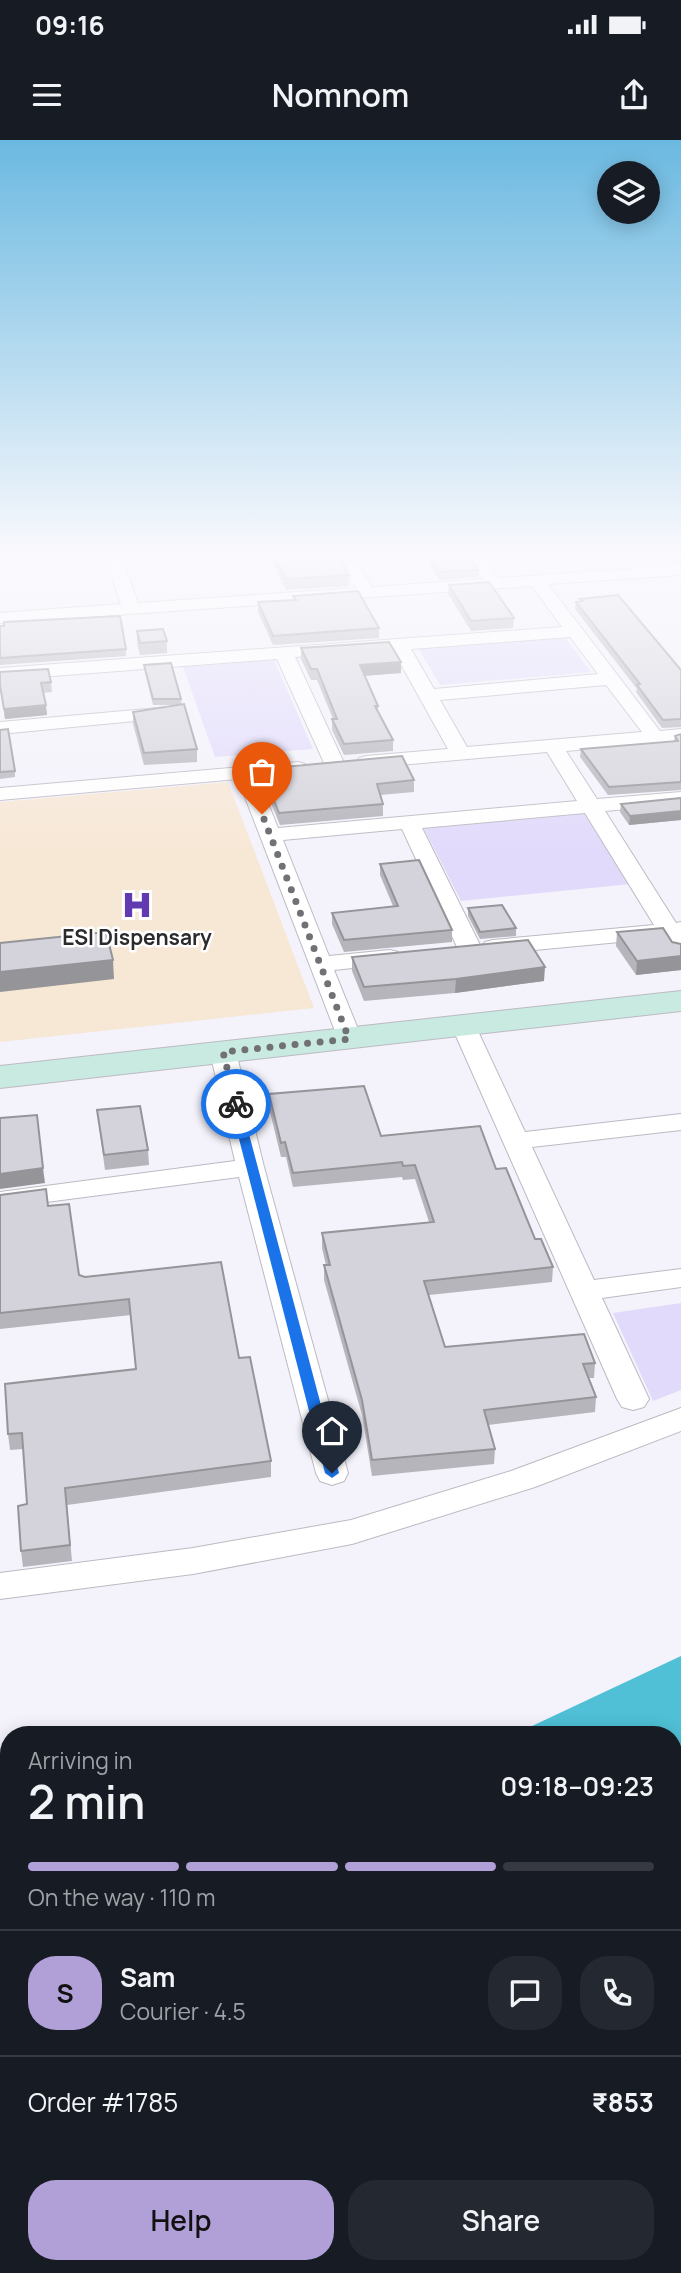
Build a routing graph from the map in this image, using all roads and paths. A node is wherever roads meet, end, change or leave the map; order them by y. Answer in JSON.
{"nodes":[{"id":1,"x":250,"y":656,"type":"edge"},
{"id":2,"x":285,"y":656,"type":"edge"},
{"id":3,"x":405,"y":656,"type":"edge"},
{"id":4,"x":593,"y":656,"type":"edge"},
{"id":5,"x":0,"y":674,"type":"edge"},
{"id":6,"x":610,"y":678,"type":"junction"},
{"id":7,"x":427,"y":695,"type":"junction"},
{"id":8,"x":175,"y":712,"type":"edge"},
{"id":9,"x":0,"y":728,"type":"edge"},
{"id":10,"x":681,"y":735,"type":"edge"},
{"id":11,"x":655,"y":737,"type":"junction"},
{"id":12,"x":553,"y":746,"type":"junction"},
{"id":13,"x":461,"y":754,"type":"junction"},
{"id":14,"x":335,"y":765,"type":"junction"},
{"id":15,"x":246,"y":773,"type":"junction"},
{"id":16,"x":0,"y":794,"type":"edge"},
{"id":17,"x":681,"y":798,"type":"edge"},
{"id":18,"x":591,"y":806,"type":"junction"},
{"id":19,"x":410,"y":822,"type":"junction"},
{"id":20,"x":270,"y":835,"type":"junction"},
{"id":21,"x":677,"y":936,"type":"edge"},
{"id":22,"x":470,"y":949,"type":"junction"},
{"id":23,"x":443,"y":952,"type":"edge"},
{"id":24,"x":416,"y":955,"type":"edge"},
{"id":25,"x":320,"y":964,"type":"junction"},
{"id":26,"x":681,"y":1001,"type":"edge"},
{"id":27,"x":464,"y":1027,"type":"junction"},
{"id":28,"x":349,"y":1039,"type":"junction"},
{"id":29,"x":223,"y":1052,"type":"junction"},
{"id":30,"x":0,"y":1077,"type":"edge"},
{"id":31,"x":681,"y":1122,"type":"edge"},
{"id":32,"x":516,"y":1141,"type":"junction"},
{"id":33,"x":250,"y":1167,"type":"junction"},
{"id":34,"x":0,"y":1200,"type":"edge"},
{"id":35,"x":681,"y":1278,"type":"edge"},
{"id":36,"x":583,"y":1291,"type":"junction"},
{"id":37,"x":633,"y":1399,"type":"dead end"},
{"id":38,"x":681,"y":1419,"type":"edge"},
{"id":39,"x":332,"y":1473,"type":"dead end"},
{"id":40,"x":0,"y":1586,"type":"edge"}],
"edges":[{"from":1,"to":5,"type":"street"},
{"from":2,"to":14,"type":"street"},
{"from":3,"to":7,"type":"street"},
{"from":4,"to":6,"type":"street"},
{"from":6,"to":7,"type":"street"},
{"from":6,"to":11,"type":"street"},
{"from":7,"to":13,"type":"street"},
{"from":8,"to":9,"type":"street"},
{"from":10,"to":11,"type":"street"},
{"from":11,"to":12,"type":"street"},
{"from":12,"to":13,"type":"street"},
{"from":12,"to":18,"type":"street"},
{"from":13,"to":14,"type":"street"},
{"from":14,"to":15,"type":"street"},
{"from":15,"to":16,"type":"street"},
{"from":15,"to":20,"type":"street"},
{"from":17,"to":18,"type":"street"},
{"from":18,"to":19,"type":"street"},
{"from":18,"to":21,"type":"street"},
{"from":19,"to":20,"type":"street"},
{"from":19,"to":22,"type":"street"},
{"from":20,"to":25,"type":"street"},
{"from":21,"to":22,"type":"street"},
{"from":22,"to":23,"type":"street"},
{"from":24,"to":25,"type":"street"},
{"from":25,"to":28,"type":"street"},
{"from":26,"to":27,"type":"street"},
{"from":27,"to":28,"type":"street"},
{"from":27,"to":32,"type":"street"},
{"from":28,"to":29,"type":"street"},
{"from":29,"to":30,"type":"street"},
{"from":29,"to":33,"type":"street"},
{"from":31,"to":32,"type":"street"},
{"from":32,"to":36,"type":"street"},
{"from":33,"to":34,"type":"street"},
{"from":33,"to":39,"type":"street"},
{"from":35,"to":36,"type":"street"},
{"from":36,"to":37,"type":"street"},
{"from":38,"to":40,"type":"street"}]}
